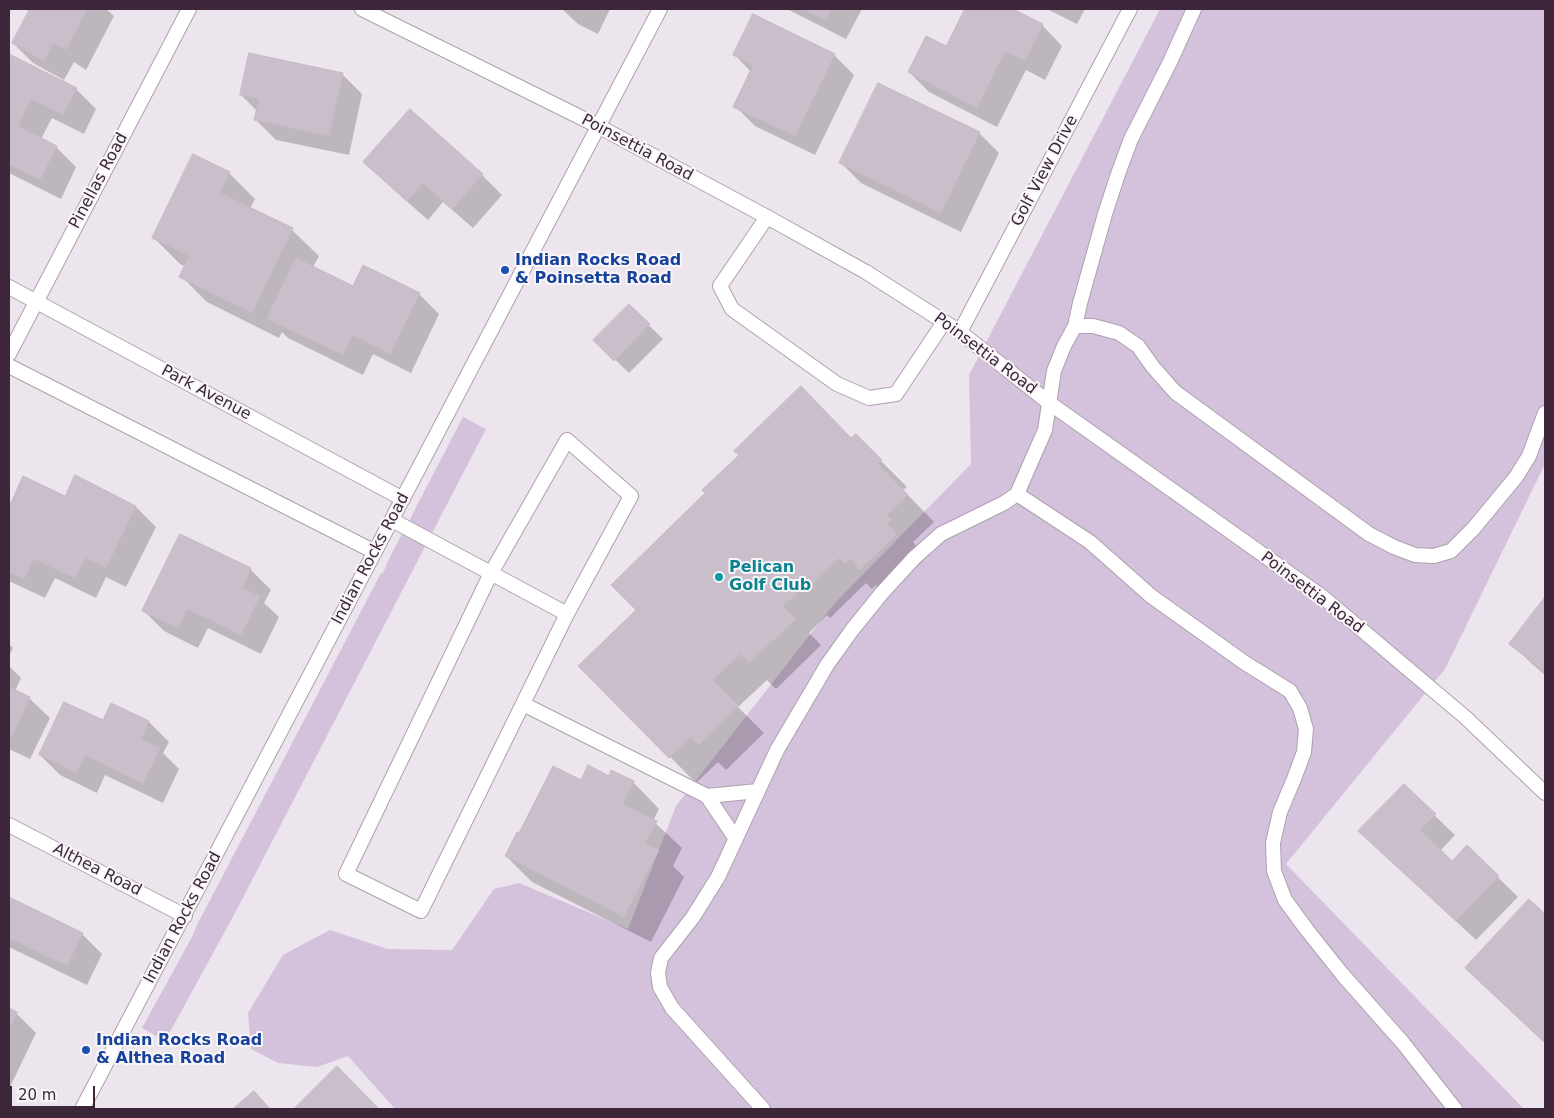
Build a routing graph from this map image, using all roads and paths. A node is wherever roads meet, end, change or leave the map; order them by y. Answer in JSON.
{"nodes":[{"id":1,"x":189,"y":9,"type":"edge"},
{"id":2,"x":362,"y":9,"type":"edge"},
{"id":3,"x":660,"y":9,"type":"edge"},
{"id":4,"x":1130,"y":9,"type":"edge"},
{"id":5,"x":1194,"y":9,"type":"edge"},
{"id":6,"x":598,"y":126,"type":"junction"},
{"id":7,"x":767,"y":217,"type":"junction"},
{"id":8,"x":9,"y":287,"type":"edge"},
{"id":9,"x":36,"y":301,"type":"junction"},
{"id":10,"x":944,"y":322,"type":"junction"},
{"id":11,"x":1075,"y":326,"type":"junction"},
{"id":12,"x":960,"y":332,"type":"junction"},
{"id":13,"x":9,"y":354,"type":"edge"},
{"id":14,"x":9,"y":366,"type":"edge"},
{"id":15,"x":1048,"y":402,"type":"junction"},
{"id":16,"x":1545,"y":413,"type":"edge"},
{"id":17,"x":1017,"y":494,"type":"junction"},
{"id":18,"x":403,"y":499,"type":"junction"},
{"id":19,"x":392,"y":520,"type":"junction"},
{"id":20,"x":375,"y":552,"type":"junction"},
{"id":21,"x":491,"y":573,"type":"junction"},
{"id":22,"x":567,"y":614,"type":"junction"},
{"id":23,"x":523,"y":704,"type":"junction"},
{"id":24,"x":758,"y":791,"type":"junction"},
{"id":25,"x":1545,"y":793,"type":"edge"},
{"id":26,"x":707,"y":796,"type":"junction"},
{"id":27,"x":9,"y":824,"type":"edge"},
{"id":28,"x":736,"y":838,"type":"junction"},
{"id":29,"x":184,"y":916,"type":"junction"},
{"id":30,"x":82,"y":1109,"type":"edge"},
{"id":31,"x":763,"y":1109,"type":"edge"},
{"id":32,"x":1455,"y":1109,"type":"edge"}],
"edges":[{"from":1,"to":9,"type":"street","name":"Pinellas Road"},
{"from":2,"to":6,"type":"street","name":"Poinsettia Road"},
{"from":3,"to":6,"type":"street","name":"Indian Rocks Road"},
{"from":4,"to":12,"type":"street","name":"Golf View Drive"},
{"from":5,"to":11,"type":"street"},
{"from":6,"to":7,"type":"street","name":"Poinsettia Road"},
{"from":6,"to":18,"type":"street","name":"Indian Rocks Road"},
{"from":7,"to":10,"type":"street","name":"Poinsettia Road"},
{"from":7,"to":10,"type":"street"},
{"from":8,"to":9,"type":"street","name":"Park Avenue"},
{"from":9,"to":13,"type":"street","name":"Pinellas Road"},
{"from":9,"to":18,"type":"street","name":"Park Avenue"},
{"from":10,"to":12,"type":"street","name":"Poinsettia Road"},
{"from":11,"to":15,"type":"street"},
{"from":11,"to":16,"type":"street"},
{"from":12,"to":15,"type":"street","name":"Poinsettia Road"},
{"from":14,"to":20,"type":"street"},
{"from":15,"to":17,"type":"street"},
{"from":15,"to":25,"type":"street","name":"Poinsettia Road"},
{"from":17,"to":24,"type":"street"},
{"from":17,"to":32,"type":"street"},
{"from":18,"to":19,"type":"street","name":"Indian Rocks Road"},
{"from":19,"to":20,"type":"street","name":"Indian Rocks Road"},
{"from":19,"to":21,"type":"street"},
{"from":20,"to":29,"type":"street","name":"Indian Rocks Road"},
{"from":21,"to":22,"type":"street"},
{"from":21,"to":22,"type":"street"},
{"from":21,"to":23,"type":"street"},
{"from":22,"to":23,"type":"street"},
{"from":23,"to":26,"type":"street"},
{"from":24,"to":26,"type":"street"},
{"from":24,"to":28,"type":"street"},
{"from":26,"to":28,"type":"street"},
{"from":27,"to":29,"type":"street","name":"Althea Road"},
{"from":28,"to":31,"type":"street"},
{"from":29,"to":30,"type":"street","name":"Indian Rocks Road"}]}
